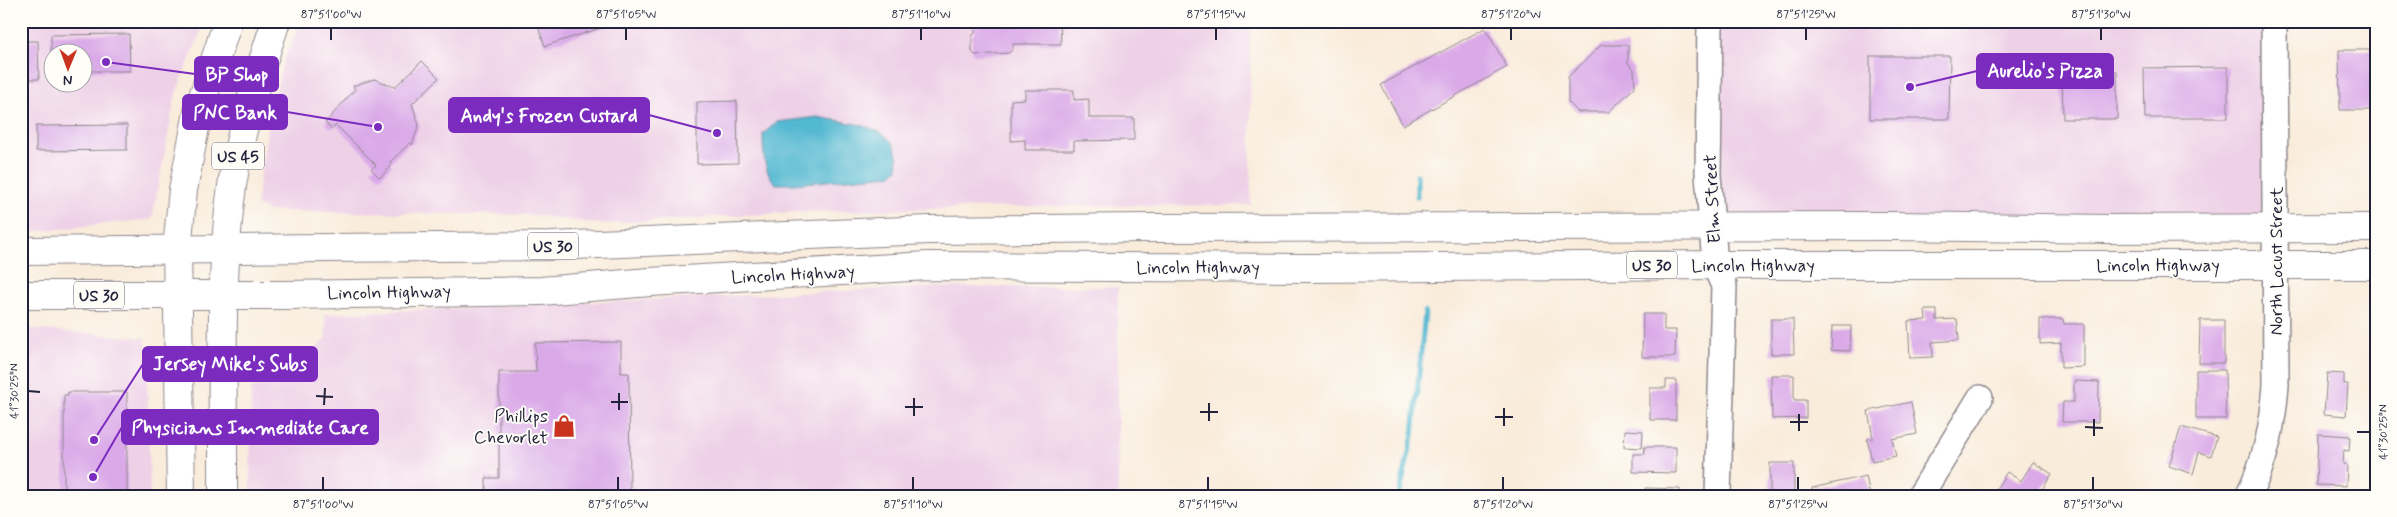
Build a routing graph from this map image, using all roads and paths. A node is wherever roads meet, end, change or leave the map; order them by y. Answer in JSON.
{"nodes":[{"id":1,"x":228,"y":21,"type":"edge"},
{"id":2,"x":276,"y":21,"type":"edge"},
{"id":3,"x":1710,"y":21,"type":"edge"},
{"id":4,"x":2274,"y":21,"type":"edge"},
{"id":5,"x":1712,"y":226,"type":"junction"},
{"id":6,"x":2376,"y":228,"type":"edge"},
{"id":7,"x":2276,"y":229,"type":"junction"},
{"id":8,"x":177,"y":248,"type":"junction"},
{"id":9,"x":225,"y":248,"type":"junction"},
{"id":10,"x":21,"y":251,"type":"edge"},
{"id":11,"x":1715,"y":265,"type":"junction"},
{"id":12,"x":2276,"y":265,"type":"junction"},
{"id":13,"x":2376,"y":265,"type":"edge"},
{"id":14,"x":21,"y":295,"type":"edge"},
{"id":15,"x":176,"y":295,"type":"junction"},
{"id":16,"x":224,"y":295,"type":"junction"},
{"id":17,"x":1980,"y":398,"type":"dead end"},
{"id":18,"x":181,"y":496,"type":"edge"},
{"id":19,"x":223,"y":496,"type":"edge"},
{"id":20,"x":1718,"y":496,"type":"edge"},
{"id":21,"x":1920,"y":496,"type":"edge"},
{"id":22,"x":2248,"y":496,"type":"edge"}],
"edges":[{"from":1,"to":8,"type":"main road","number":"US 45"},
{"from":2,"to":9,"type":"main road","number":"US 45"},
{"from":3,"to":5,"type":"street","name":"Elm Street"},
{"from":4,"to":7,"type":"street","name":"North Locust Street"},
{"from":5,"to":7,"type":"main road","name":"Lincoln Highway","number":"US 30"},
{"from":5,"to":9,"type":"main road","name":"Lincoln Highway","number":"US 30"},
{"from":5,"to":11,"type":"street","name":"Elm Street"},
{"from":6,"to":7,"type":"main road","name":"Lincoln Highway","number":"US 30"},
{"from":7,"to":12,"type":"street","name":"North Locust Street"},
{"from":8,"to":9,"type":"main road","name":"Lincoln Highway","number":"US 30"},
{"from":8,"to":10,"type":"main road","name":"Lincoln Highway","number":"US 30"},
{"from":8,"to":15,"type":"main road","number":"US 45"},
{"from":9,"to":16,"type":"main road","number":"US 45"},
{"from":11,"to":12,"type":"main road","name":"Lincoln Highway","number":"US 30"},
{"from":11,"to":16,"type":"main road","name":"Lincoln Highway","number":"US 30"},
{"from":11,"to":20,"type":"street","name":"Elm Street"},
{"from":12,"to":13,"type":"main road","name":"Lincoln Highway","number":"US 30"},
{"from":12,"to":22,"type":"street","name":"North Locust Street"},
{"from":14,"to":15,"type":"main road","name":"Lincoln Highway","number":"US 30"},
{"from":15,"to":16,"type":"main road","name":"Lincoln Highway","number":"US 30"},
{"from":15,"to":18,"type":"main road","number":"US 45"},
{"from":16,"to":19,"type":"main road","number":"US 45"},
{"from":17,"to":21,"type":"street"}]}
